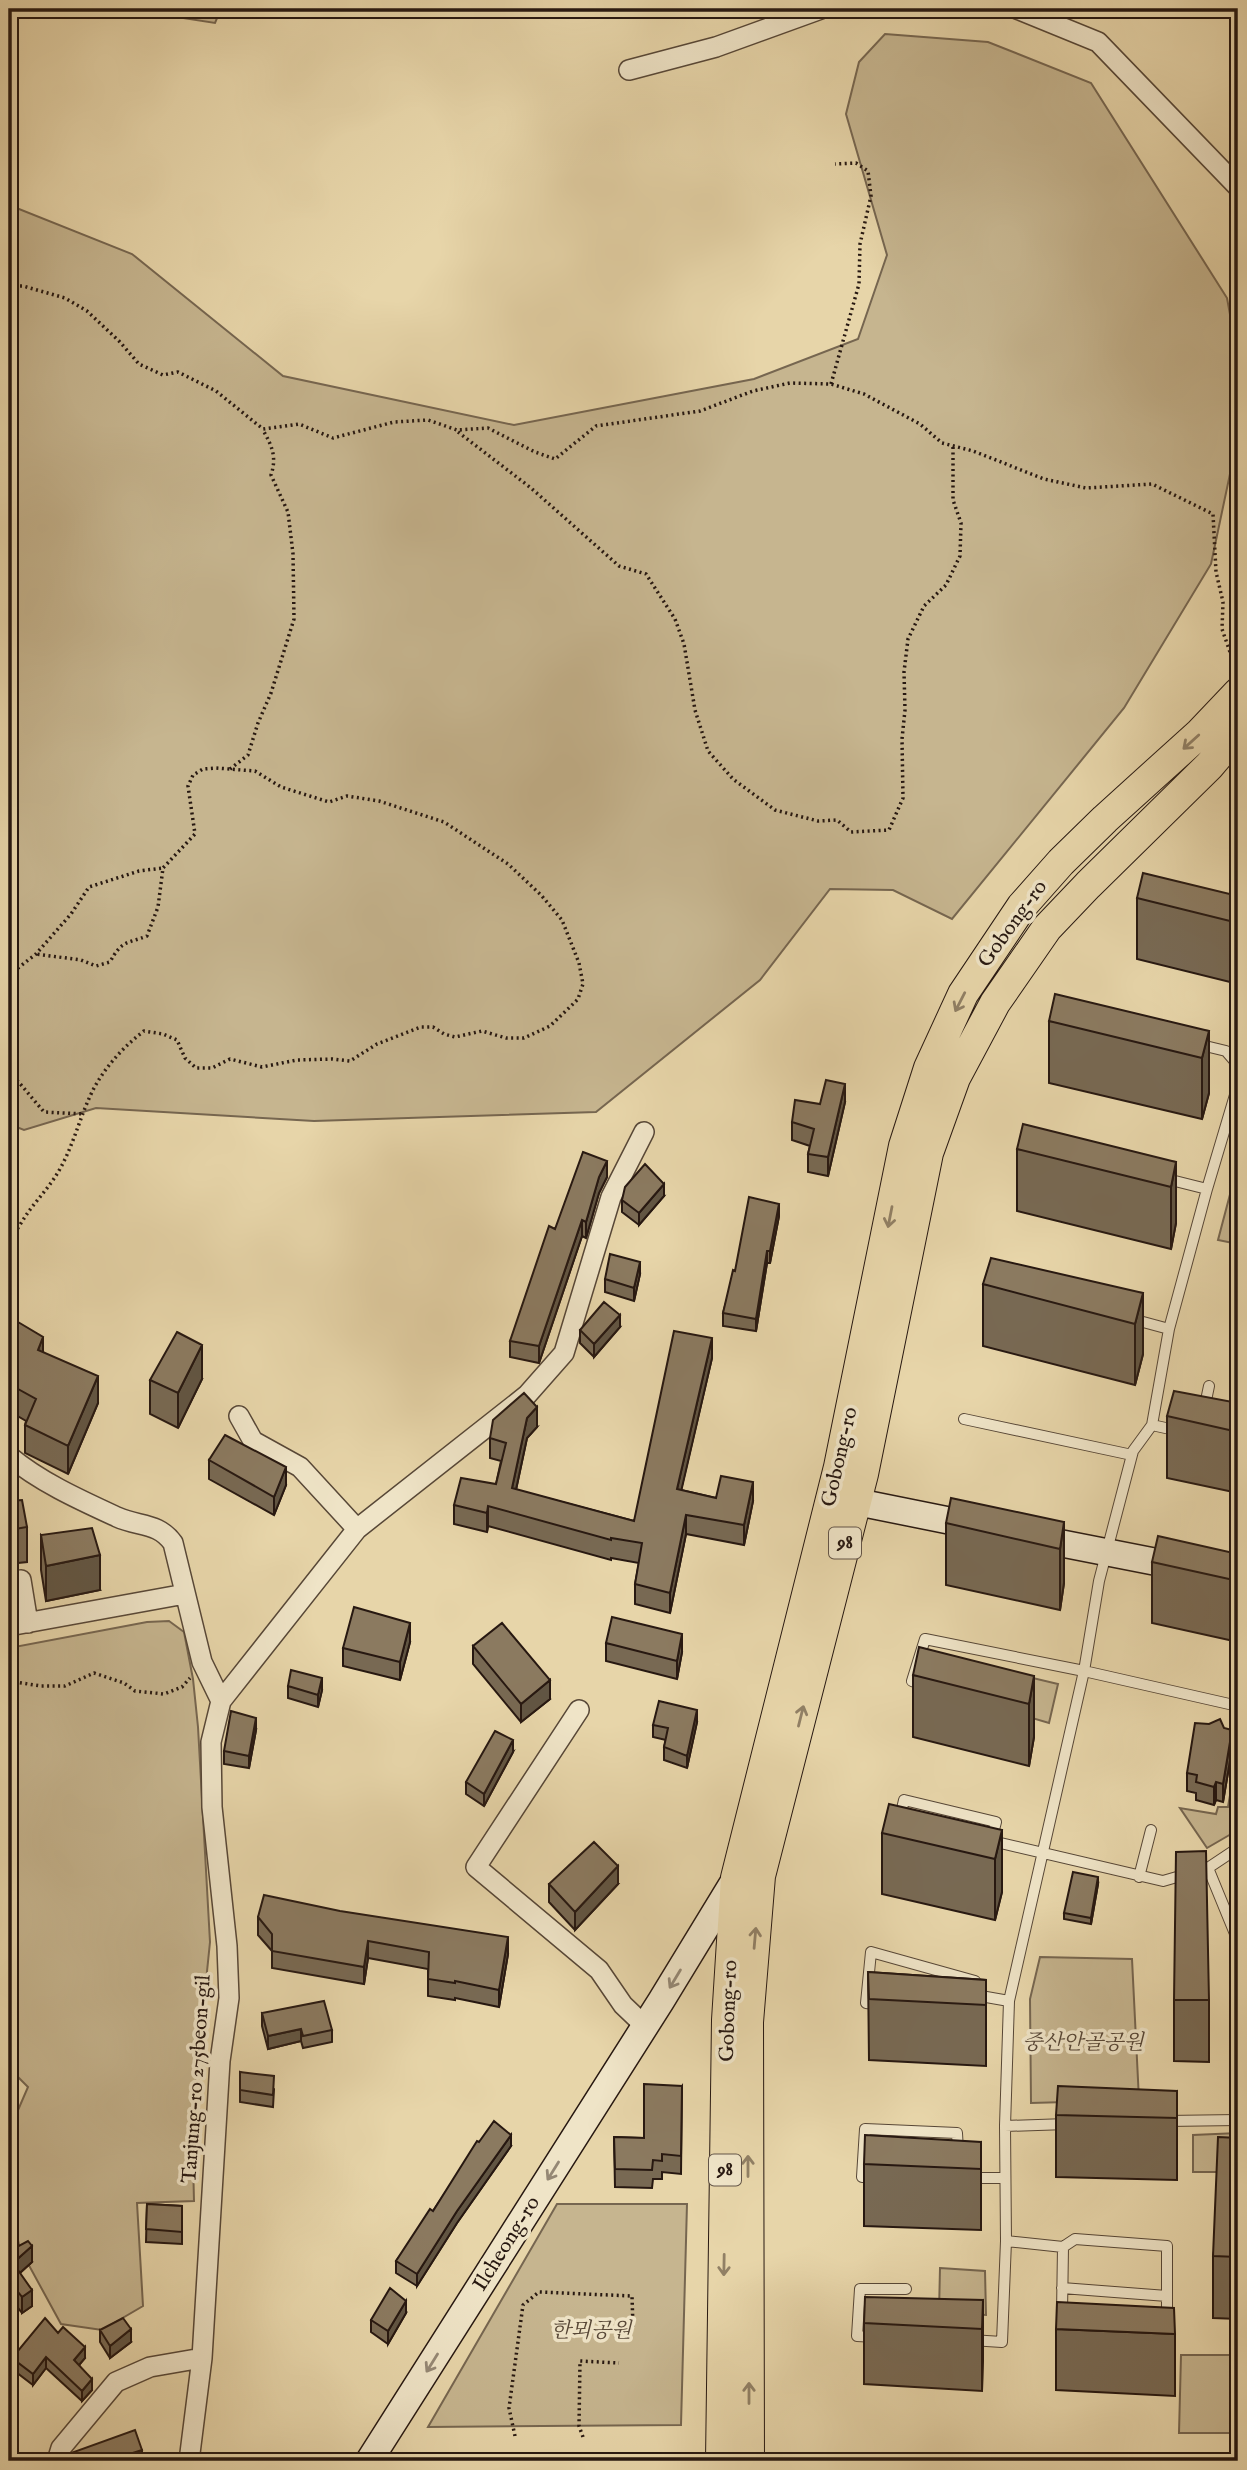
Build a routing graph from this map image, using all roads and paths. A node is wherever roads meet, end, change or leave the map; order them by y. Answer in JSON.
{"nodes":[{"id":1,"x":821,"y":9,"type":"edge"},
{"id":2,"x":1017,"y":9,"type":"edge"},
{"id":3,"x":629,"y":70,"type":"dead end"},
{"id":4,"x":835,"y":164,"type":"dead end"},
{"id":5,"x":1238,"y":187,"type":"edge"},
{"id":6,"x":9,"y":286,"type":"edge"},
{"id":7,"x":831,"y":384,"type":"junction"},
{"id":8,"x":263,"y":429,"type":"junction"},
{"id":9,"x":457,"y":430,"type":"junction"},
{"id":10,"x":953,"y":445,"type":"junction"},
{"id":11,"x":1231,"y":655,"type":"dead end"},
{"id":12,"x":1238,"y":693,"type":"edge"},
{"id":13,"x":1238,"y":732,"type":"edge"},
{"id":14,"x":228,"y":770,"type":"junction"},
{"id":15,"x":163,"y":868,"type":"junction"},
{"id":16,"x":36,"y":954,"type":"junction"},
{"id":17,"x":9,"y":975,"type":"edge"},
{"id":18,"x":1187,"y":1041,"type":"edge"},
{"id":19,"x":1238,"y":1065,"type":"edge"},
{"id":20,"x":9,"y":1066,"type":"edge"},
{"id":21,"x":1238,"y":1085,"type":"edge"},
{"id":22,"x":84,"y":1114,"type":"junction"},
{"id":23,"x":644,"y":1132,"type":"dead end"},
{"id":24,"x":1155,"y":1176,"type":"edge"},
{"id":25,"x":1207,"y":1189,"type":"junction"},
{"id":26,"x":9,"y":1243,"type":"edge"},
{"id":27,"x":1116,"y":1314,"type":"edge"},
{"id":28,"x":1169,"y":1329,"type":"junction"},
{"id":29,"x":1209,"y":1386,"type":"dead end"},
{"id":30,"x":239,"y":1416,"type":"dead end"},
{"id":31,"x":964,"y":1419,"type":"dead end"},
{"id":32,"x":1201,"y":1423,"type":"edge"},
{"id":33,"x":1152,"y":1425,"type":"junction"},
{"id":34,"x":1187,"y":1433,"type":"edge"},
{"id":35,"x":1132,"y":1455,"type":"junction"},
{"id":36,"x":9,"y":1456,"type":"edge"},
{"id":37,"x":843,"y":1500,"type":"junction"},
{"id":38,"x":357,"y":1529,"type":"junction"},
{"id":39,"x":1107,"y":1552,"type":"junction"},
{"id":40,"x":1238,"y":1578,"type":"edge"},
{"id":41,"x":21,"y":1580,"type":"dead end"},
{"id":42,"x":185,"y":1594,"type":"junction"},
{"id":43,"x":18,"y":1624,"type":"edge"},
{"id":44,"x":202,"y":1662,"type":"junction"},
{"id":45,"x":1084,"y":1671,"type":"junction"},
{"id":46,"x":9,"y":1681,"type":"edge"},
{"id":47,"x":937,"y":1689,"type":"edge"},
{"id":48,"x":221,"y":1701,"type":"junction"},
{"id":49,"x":1238,"y":1706,"type":"edge"},
{"id":50,"x":579,"y":1710,"type":"dead end"},
{"id":51,"x":1151,"y":1830,"type":"dead end"},
{"id":52,"x":992,"y":1841,"type":"junction"},
{"id":53,"x":1238,"y":1848,"type":"edge"},
{"id":54,"x":1043,"y":1853,"type":"junction"},
{"id":55,"x":1208,"y":1868,"type":"junction"},
{"id":56,"x":1139,"y":1877,"type":"junction"},
{"id":57,"x":736,"y":1878,"type":"junction"},
{"id":58,"x":1238,"y":1941,"type":"edge"},
{"id":59,"x":972,"y":1995,"type":"junction"},
{"id":60,"x":1009,"y":2001,"type":"junction"},
{"id":61,"x":645,"y":2026,"type":"junction"},
{"id":62,"x":1238,"y":2120,"type":"edge"},
{"id":63,"x":1156,"y":2122,"type":"edge"},
{"id":64,"x":1073,"y":2124,"type":"edge"},
{"id":65,"x":1005,"y":2126,"type":"junction"},
{"id":66,"x":958,"y":2165,"type":"edge"},
{"id":67,"x":890,"y":2177,"type":"edge"},
{"id":68,"x":958,"y":2177,"type":"edge"},
{"id":69,"x":1005,"y":2178,"type":"junction"},
{"id":70,"x":1006,"y":2241,"type":"junction"},
{"id":71,"x":1063,"y":2247,"type":"junction"},
{"id":72,"x":1062,"y":2288,"type":"junction"},
{"id":73,"x":906,"y":2289,"type":"dead end"},
{"id":74,"x":1167,"y":2296,"type":"junction"},
{"id":75,"x":1062,"y":2322,"type":"edge"},
{"id":76,"x":633,"y":2327,"type":"dead end"},
{"id":77,"x":883,"y":2337,"type":"edge"},
{"id":78,"x":1166,"y":2337,"type":"edge"},
{"id":79,"x":962,"y":2340,"type":"edge"},
{"id":80,"x":202,"y":2358,"type":"junction"},
{"id":81,"x":619,"y":2363,"type":"dead end"},
{"id":82,"x":515,"y":2436,"type":"dead end"},
{"id":83,"x":583,"y":2437,"type":"dead end"},
{"id":84,"x":57,"y":2461,"type":"edge"},
{"id":85,"x":189,"y":2461,"type":"edge"},
{"id":86,"x":369,"y":2461,"type":"edge"},
{"id":87,"x":721,"y":2461,"type":"edge"},
{"id":88,"x":749,"y":2461,"type":"edge"}],
"edges":[{"from":1,"to":3,"type":"street"},
{"from":2,"to":5,"type":"street"},
{"from":4,"to":7,"type":"path"},
{"from":6,"to":8,"type":"path"},
{"from":7,"to":9,"type":"path"},
{"from":7,"to":10,"type":"path"},
{"from":8,"to":9,"type":"path"},
{"from":8,"to":14,"type":"path"},
{"from":9,"to":10,"type":"path"},
{"from":10,"to":11,"type":"path"},
{"from":12,"to":37,"type":"main road","name":"Gobong-ro","number":"98","one_way":true},
{"from":13,"to":37,"type":"main road","name":"Gobong-ro","number":"98"},
{"from":14,"to":15,"type":"path"},
{"from":14,"to":22,"type":"path"},
{"from":15,"to":16,"type":"path"},
{"from":15,"to":16,"type":"path"},
{"from":16,"to":17,"type":"path"},
{"from":18,"to":19,"type":"lane"},
{"from":20,"to":22,"type":"path"},
{"from":21,"to":25,"type":"lane"},
{"from":22,"to":26,"type":"path"},
{"from":23,"to":38,"type":"street","name":"Tanjung-ro 275beon-gil"},
{"from":24,"to":25,"type":"lane"},
{"from":25,"to":28,"type":"lane"},
{"from":27,"to":28,"type":"lane"},
{"from":28,"to":33,"type":"lane"},
{"from":29,"to":32,"type":"lane"},
{"from":30,"to":38,"type":"street"},
{"from":31,"to":35,"type":"lane"},
{"from":33,"to":34,"type":"lane"},
{"from":33,"to":35,"type":"lane"},
{"from":35,"to":39,"type":"lane"},
{"from":36,"to":42,"type":"street"},
{"from":37,"to":39,"type":"street"},
{"from":37,"to":57,"type":"main road","name":"Gobong-ro","number":"98"},
{"from":88,"to":37,"type":"main road","name":"Gobong-ro","number":"98","one_way":true},
{"from":38,"to":48,"type":"street","name":"Tanjung-ro 275beon-gil"},
{"from":39,"to":40,"type":"street"},
{"from":39,"to":45,"type":"lane"},
{"from":41,"to":43,"type":"street"},
{"from":42,"to":43,"type":"street"},
{"from":42,"to":44,"type":"street"},
{"from":44,"to":46,"type":"path"},
{"from":44,"to":48,"type":"street"},
{"from":45,"to":47,"type":"lane"},
{"from":45,"to":49,"type":"lane"},
{"from":45,"to":54,"type":"lane"},
{"from":48,"to":80,"type":"street","name":"Tanjung-ro 275beon-gil"},
{"from":50,"to":61,"type":"street"},
{"from":51,"to":56,"type":"lane"},
{"from":52,"to":52,"type":"lane"},
{"from":52,"to":54,"type":"lane"},
{"from":53,"to":55,"type":"lane"},
{"from":54,"to":56,"type":"lane"},
{"from":54,"to":60,"type":"lane"},
{"from":55,"to":56,"type":"lane"},
{"from":55,"to":58,"type":"lane"},
{"from":57,"to":61,"type":"street","name":"Ilcheong-ro","one_way":true},
{"from":57,"to":87,"type":"main road","name":"Gobong-ro","number":"98","one_way":true},
{"from":59,"to":59,"type":"lane"},
{"from":59,"to":60,"type":"lane"},
{"from":60,"to":65,"type":"lane"},
{"from":61,"to":86,"type":"street","name":"Ilcheong-ro","one_way":true},
{"from":62,"to":63,"type":"lane"},
{"from":64,"to":65,"type":"lane"},
{"from":65,"to":69,"type":"lane"},
{"from":66,"to":67,"type":"lane"},
{"from":68,"to":69,"type":"lane"},
{"from":69,"to":70,"type":"lane"},
{"from":70,"to":71,"type":"lane"},
{"from":70,"to":79,"type":"lane"},
{"from":71,"to":72,"type":"lane"},
{"from":71,"to":74,"type":"lane"},
{"from":72,"to":74,"type":"lane"},
{"from":72,"to":75,"type":"lane"},
{"from":73,"to":77,"type":"lane"},
{"from":74,"to":78,"type":"lane"},
{"from":76,"to":82,"type":"path"},
{"from":80,"to":84,"type":"street"},
{"from":80,"to":85,"type":"street","name":"Tanjung-ro 275beon-gil"},
{"from":81,"to":83,"type":"path"}]}
